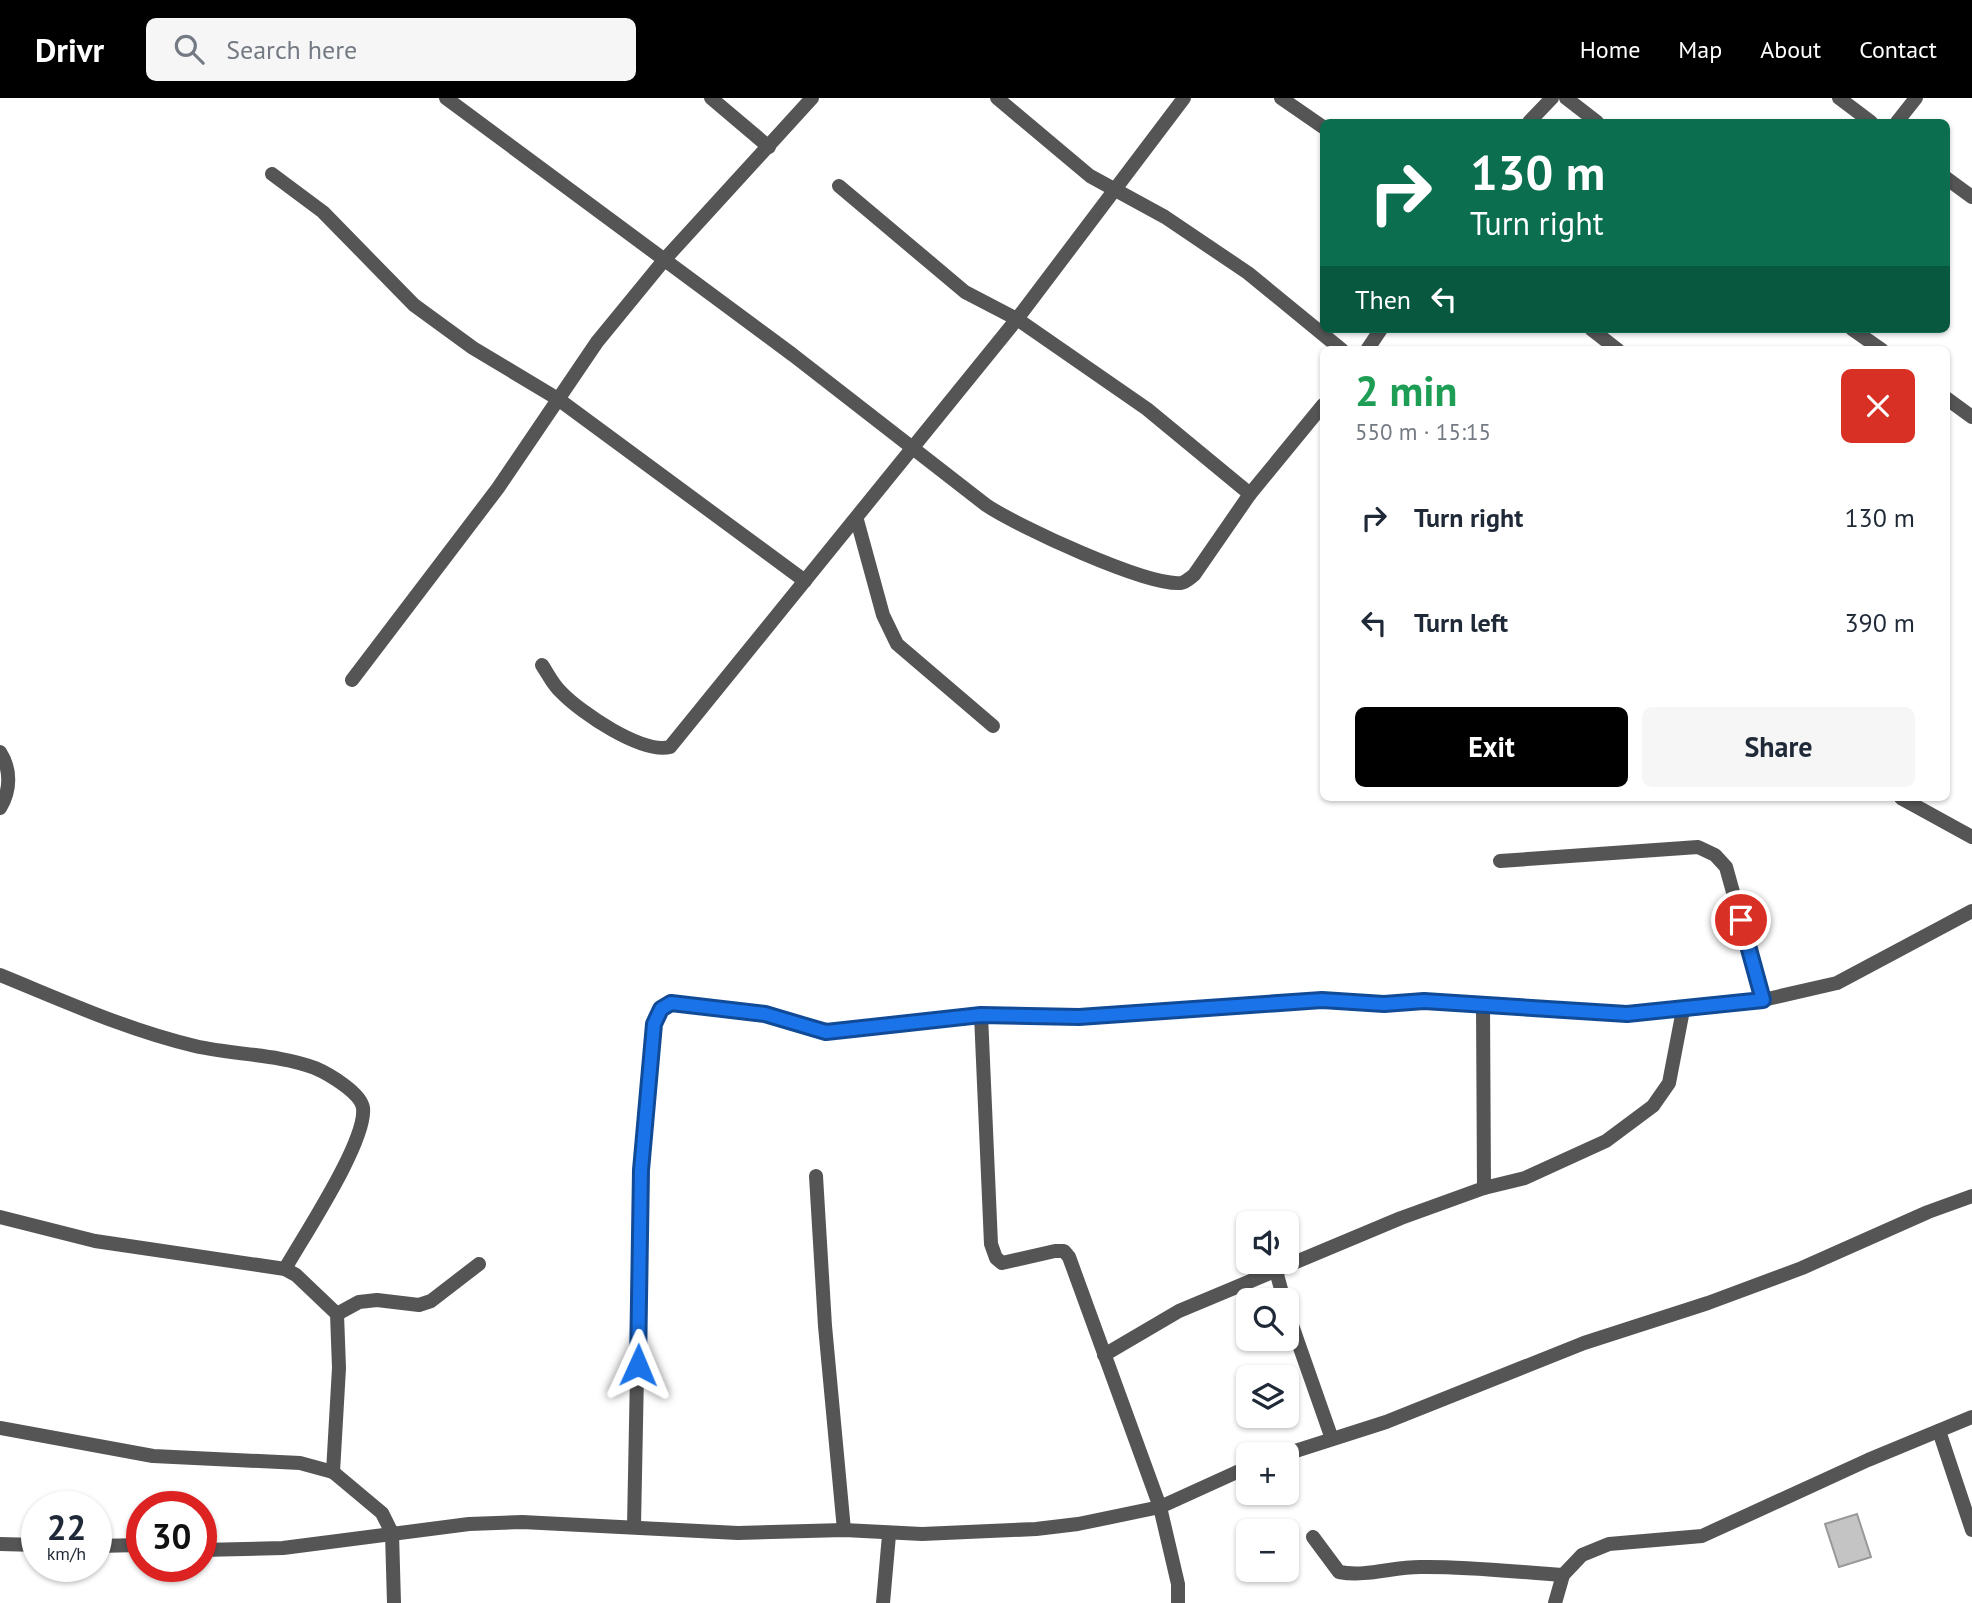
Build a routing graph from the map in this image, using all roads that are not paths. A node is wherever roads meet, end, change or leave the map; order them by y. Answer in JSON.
{"nodes":[{"id":1,"x":446,"y":98,"type":"edge"},
{"id":2,"x":711,"y":98,"type":"edge"},
{"id":3,"x":812,"y":98,"type":"edge"},
{"id":4,"x":997,"y":98,"type":"edge"},
{"id":5,"x":1184,"y":98,"type":"edge"},
{"id":6,"x":1281,"y":98,"type":"edge"},
{"id":7,"x":1552,"y":98,"type":"edge"},
{"id":8,"x":1566,"y":98,"type":"edge"},
{"id":9,"x":1839,"y":98,"type":"edge"},
{"id":10,"x":1916,"y":98,"type":"edge"},
{"id":11,"x":1532,"y":119,"type":"edge"},
{"id":12,"x":1593,"y":119,"type":"edge"},
{"id":13,"x":1867,"y":119,"type":"edge"},
{"id":14,"x":1898,"y":119,"type":"edge"},
{"id":15,"x":1320,"y":125,"type":"edge"},
{"id":16,"x":769,"y":146,"type":"junction"},
{"id":17,"x":272,"y":174,"type":"dead end"},
{"id":18,"x":1950,"y":181,"type":"edge"},
{"id":19,"x":839,"y":187,"type":"dead end"},
{"id":20,"x":1114,"y":190,"type":"junction"},
{"id":21,"x":1972,"y":197,"type":"edge"},
{"id":22,"x":665,"y":259,"type":"junction"},
{"id":23,"x":1017,"y":319,"type":"junction"},
{"id":24,"x":1320,"y":332,"type":"edge"},
{"id":25,"x":1321,"y":333,"type":"edge"},
{"id":26,"x":1596,"y":333,"type":"edge"},
{"id":27,"x":1858,"y":333,"type":"edge"},
{"id":28,"x":1337,"y":346,"type":"edge"},
{"id":29,"x":1613,"y":346,"type":"edge"},
{"id":30,"x":1876,"y":346,"type":"edge"},
{"id":31,"x":558,"y":399,"type":"junction"},
{"id":32,"x":1950,"y":401,"type":"edge"},
{"id":33,"x":1320,"y":409,"type":"edge"},
{"id":34,"x":1972,"y":417,"type":"edge"},
{"id":35,"x":911,"y":447,"type":"junction"},
{"id":36,"x":1250,"y":494,"type":"junction"},
{"id":37,"x":857,"y":520,"type":"junction"},
{"id":38,"x":805,"y":581,"type":"junction"},
{"id":39,"x":542,"y":665,"type":"dead end"},
{"id":40,"x":352,"y":680,"type":"dead end"},
{"id":41,"x":993,"y":726,"type":"dead end"},
{"id":42,"x":0,"y":752,"type":"edge"},
{"id":43,"x":1906,"y":801,"type":"edge"},
{"id":44,"x":0,"y":808,"type":"edge"},
{"id":45,"x":1972,"y":837,"type":"edge"},
{"id":46,"x":1500,"y":861,"type":"dead end"},
{"id":47,"x":1972,"y":911,"type":"edge"},
{"id":48,"x":0,"y":975,"type":"edge"},
{"id":49,"x":1763,"y":1000,"type":"junction"},
{"id":50,"x":1483,"y":1006,"type":"junction"},
{"id":51,"x":1683,"y":1010,"type":"junction"},
{"id":52,"x":981,"y":1015,"type":"junction"},
{"id":53,"x":816,"y":1176,"type":"dead end"},
{"id":54,"x":1484,"y":1188,"type":"junction"},
{"id":55,"x":1972,"y":1196,"type":"edge"},
{"id":56,"x":0,"y":1217,"type":"edge"},
{"id":57,"x":1299,"y":1261,"type":"edge"},
{"id":58,"x":479,"y":1265,"type":"dead end"},
{"id":59,"x":285,"y":1269,"type":"junction"},
{"id":60,"x":1269,"y":1274,"type":"edge"},
{"id":61,"x":337,"y":1314,"type":"junction"},
{"id":62,"x":1299,"y":1345,"type":"edge"},
{"id":63,"x":1104,"y":1355,"type":"junction"},
{"id":64,"x":1972,"y":1418,"type":"edge"},
{"id":65,"x":0,"y":1428,"type":"edge"},
{"id":66,"x":1939,"y":1431,"type":"junction"},
{"id":67,"x":1332,"y":1439,"type":"junction"},
{"id":68,"x":1299,"y":1450,"type":"edge"},
{"id":69,"x":333,"y":1472,"type":"junction"},
{"id":70,"x":1236,"y":1472,"type":"edge"},
{"id":71,"x":1160,"y":1507,"type":"junction"},
{"id":72,"x":634,"y":1526,"type":"junction"},
{"id":73,"x":844,"y":1530,"type":"junction"},
{"id":74,"x":1972,"y":1530,"type":"edge"},
{"id":75,"x":392,"y":1534,"type":"junction"},
{"id":76,"x":889,"y":1535,"type":"junction"},
{"id":77,"x":1313,"y":1536,"type":"dead end"},
{"id":78,"x":0,"y":1544,"type":"edge"},
{"id":79,"x":21,"y":1545,"type":"edge"},
{"id":80,"x":217,"y":1550,"type":"edge"},
{"id":81,"x":1563,"y":1575,"type":"junction"},
{"id":82,"x":394,"y":1603,"type":"edge"},
{"id":83,"x":883,"y":1603,"type":"edge"},
{"id":84,"x":1178,"y":1603,"type":"edge"},
{"id":85,"x":1555,"y":1603,"type":"edge"}],
"edges":[{"from":1,"to":22,"type":"street"},
{"from":2,"to":16,"type":"street"},
{"from":3,"to":16,"type":"street"},
{"from":4,"to":20,"type":"street"},
{"from":5,"to":20,"type":"street"},
{"from":6,"to":15,"type":"street"},
{"from":7,"to":11,"type":"street"},
{"from":8,"to":12,"type":"street"},
{"from":9,"to":13,"type":"street"},
{"from":10,"to":14,"type":"street"},
{"from":16,"to":22,"type":"street"},
{"from":17,"to":31,"type":"street"},
{"from":18,"to":21,"type":"street"},
{"from":19,"to":23,"type":"street"},
{"from":20,"to":23,"type":"street"},
{"from":20,"to":24,"type":"street"},
{"from":22,"to":31,"type":"street"},
{"from":22,"to":35,"type":"street"},
{"from":23,"to":35,"type":"street"},
{"from":23,"to":36,"type":"street"},
{"from":25,"to":28,"type":"street"},
{"from":26,"to":29,"type":"street"},
{"from":27,"to":30,"type":"street"},
{"from":31,"to":38,"type":"street"},
{"from":31,"to":40,"type":"street"},
{"from":32,"to":34,"type":"street"},
{"from":33,"to":36,"type":"street"},
{"from":35,"to":36,"type":"street"},
{"from":35,"to":37,"type":"street"},
{"from":37,"to":38,"type":"street"},
{"from":37,"to":41,"type":"street"},
{"from":38,"to":39,"type":"street"},
{"from":42,"to":44,"type":"street"},
{"from":43,"to":45,"type":"street"},
{"from":46,"to":49,"type":"street"},
{"from":47,"to":49,"type":"street"},
{"from":48,"to":59,"type":"street"},
{"from":49,"to":51,"type":"street"},
{"from":50,"to":51,"type":"street"},
{"from":50,"to":52,"type":"street"},
{"from":50,"to":54,"type":"street"},
{"from":51,"to":54,"type":"street"},
{"from":52,"to":63,"type":"street"},
{"from":52,"to":72,"type":"street"},
{"from":53,"to":73,"type":"street"},
{"from":54,"to":57,"type":"street"},
{"from":55,"to":67,"type":"street"},
{"from":56,"to":59,"type":"street"},
{"from":58,"to":61,"type":"street"},
{"from":59,"to":61,"type":"street"},
{"from":60,"to":63,"type":"street"},
{"from":61,"to":69,"type":"street"},
{"from":62,"to":67,"type":"street"},
{"from":63,"to":71,"type":"street"},
{"from":64,"to":66,"type":"street"},
{"from":65,"to":69,"type":"street"},
{"from":66,"to":74,"type":"street"},
{"from":66,"to":81,"type":"street"},
{"from":67,"to":68,"type":"street"},
{"from":69,"to":75,"type":"street"},
{"from":70,"to":71,"type":"street"},
{"from":71,"to":76,"type":"street"},
{"from":71,"to":84,"type":"street"},
{"from":72,"to":73,"type":"street"},
{"from":72,"to":75,"type":"street"},
{"from":73,"to":76,"type":"street"},
{"from":75,"to":80,"type":"street"},
{"from":75,"to":82,"type":"street"},
{"from":76,"to":83,"type":"street"},
{"from":77,"to":81,"type":"street"},
{"from":78,"to":79,"type":"street"},
{"from":81,"to":85,"type":"street"}]}
